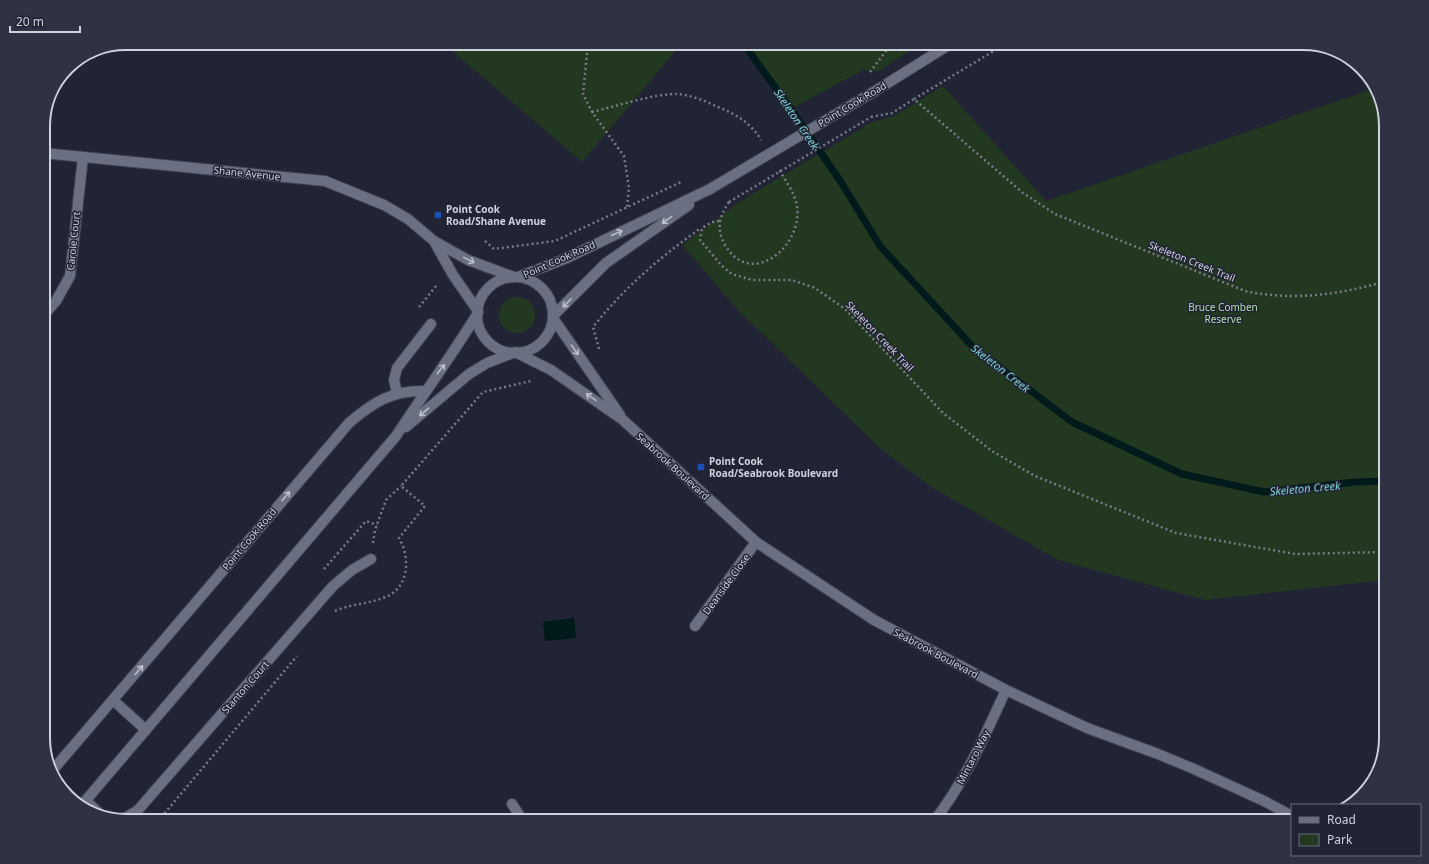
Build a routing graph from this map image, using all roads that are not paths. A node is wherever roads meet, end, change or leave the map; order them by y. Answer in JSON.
{"nodes":[{"id":1,"x":941,"y":50,"type":"edge"},
{"id":2,"x":50,"y":154,"type":"edge"},
{"id":3,"x":83,"y":157,"type":"junction"},
{"id":4,"x":710,"y":189,"type":"junction"},
{"id":5,"x":434,"y":241,"type":"junction"},
{"id":6,"x":516,"y":277,"type":"junction"},
{"id":7,"x":50,"y":308,"type":"edge"},
{"id":8,"x":478,"y":312,"type":"junction"},
{"id":9,"x":553,"y":317,"type":"junction"},
{"id":10,"x":431,"y":324,"type":"dead end"},
{"id":11,"x":515,"y":352,"type":"junction"},
{"id":12,"x":426,"y":390,"type":"junction"},
{"id":13,"x":397,"y":393,"type":"junction"},
{"id":14,"x":623,"y":420,"type":"junction"},
{"id":15,"x":396,"y":436,"type":"junction"},
{"id":16,"x":756,"y":542,"type":"junction"},
{"id":17,"x":371,"y":558,"type":"road end"},
{"id":18,"x":695,"y":626,"type":"dead end"},
{"id":19,"x":1006,"y":690,"type":"junction"},
{"id":20,"x":113,"y":700,"type":"junction"},
{"id":21,"x":146,"y":730,"type":"junction"},
{"id":22,"x":56,"y":767,"type":"edge"},
{"id":23,"x":86,"y":802,"type":"edge"},
{"id":24,"x":512,"y":804,"type":"dead end"},
{"id":25,"x":132,"y":814,"type":"edge"},
{"id":26,"x":518,"y":814,"type":"edge"},
{"id":27,"x":939,"y":814,"type":"edge"},
{"id":28,"x":1288,"y":814,"type":"edge"}],
"edges":[{"from":1,"to":4,"type":"street","name":"Point Cook Road","bridge":true},
{"from":2,"to":3,"type":"street","name":"Shane Avenue"},
{"from":3,"to":5,"type":"street","name":"Shane Avenue"},
{"from":3,"to":7,"type":"street","name":"Carole Court"},
{"from":6,"to":4,"type":"street","name":"Point Cook Road","one_way":true},
{"from":4,"to":9,"type":"street","name":"Point Cook Road","one_way":true},
{"from":5,"to":6,"type":"street","name":"Shane Avenue","one_way":true},
{"from":5,"to":8,"type":"street","name":"Shane Avenue"},
{"from":6,"to":8,"type":"street"},
{"from":6,"to":9,"type":"street"},
{"from":8,"to":11,"type":"street"},
{"from":12,"to":8,"type":"street","one_way":true},
{"from":9,"to":11,"type":"street"},
{"from":9,"to":14,"type":"street","name":"Seabrook Boulevard","one_way":true},
{"from":10,"to":13,"type":"street"},
{"from":14,"to":11,"type":"street","name":"Seabrook Boulevard","one_way":true},
{"from":11,"to":15,"type":"street","one_way":true},
{"from":12,"to":13,"type":"street","name":"Point Cook Road"},
{"from":12,"to":15,"type":"street"},
{"from":20,"to":13,"type":"street","name":"Point Cook Road","one_way":true},
{"from":14,"to":16,"type":"street","name":"Seabrook Boulevard"},
{"from":15,"to":21,"type":"street"},
{"from":16,"to":18,"type":"street","name":"Deanside Close"},
{"from":16,"to":19,"type":"street","name":"Seabrook Boulevard"},
{"from":17,"to":25,"type":"street","name":"Stanton Court"},
{"from":19,"to":27,"type":"street","name":"Mintaro Way"},
{"from":19,"to":28,"type":"street","name":"Seabrook Boulevard"},
{"from":20,"to":21,"type":"street"},
{"from":20,"to":22,"type":"street","name":"Point Cook Road"},
{"from":21,"to":23,"type":"street"},
{"from":24,"to":26,"type":"street"}]}
